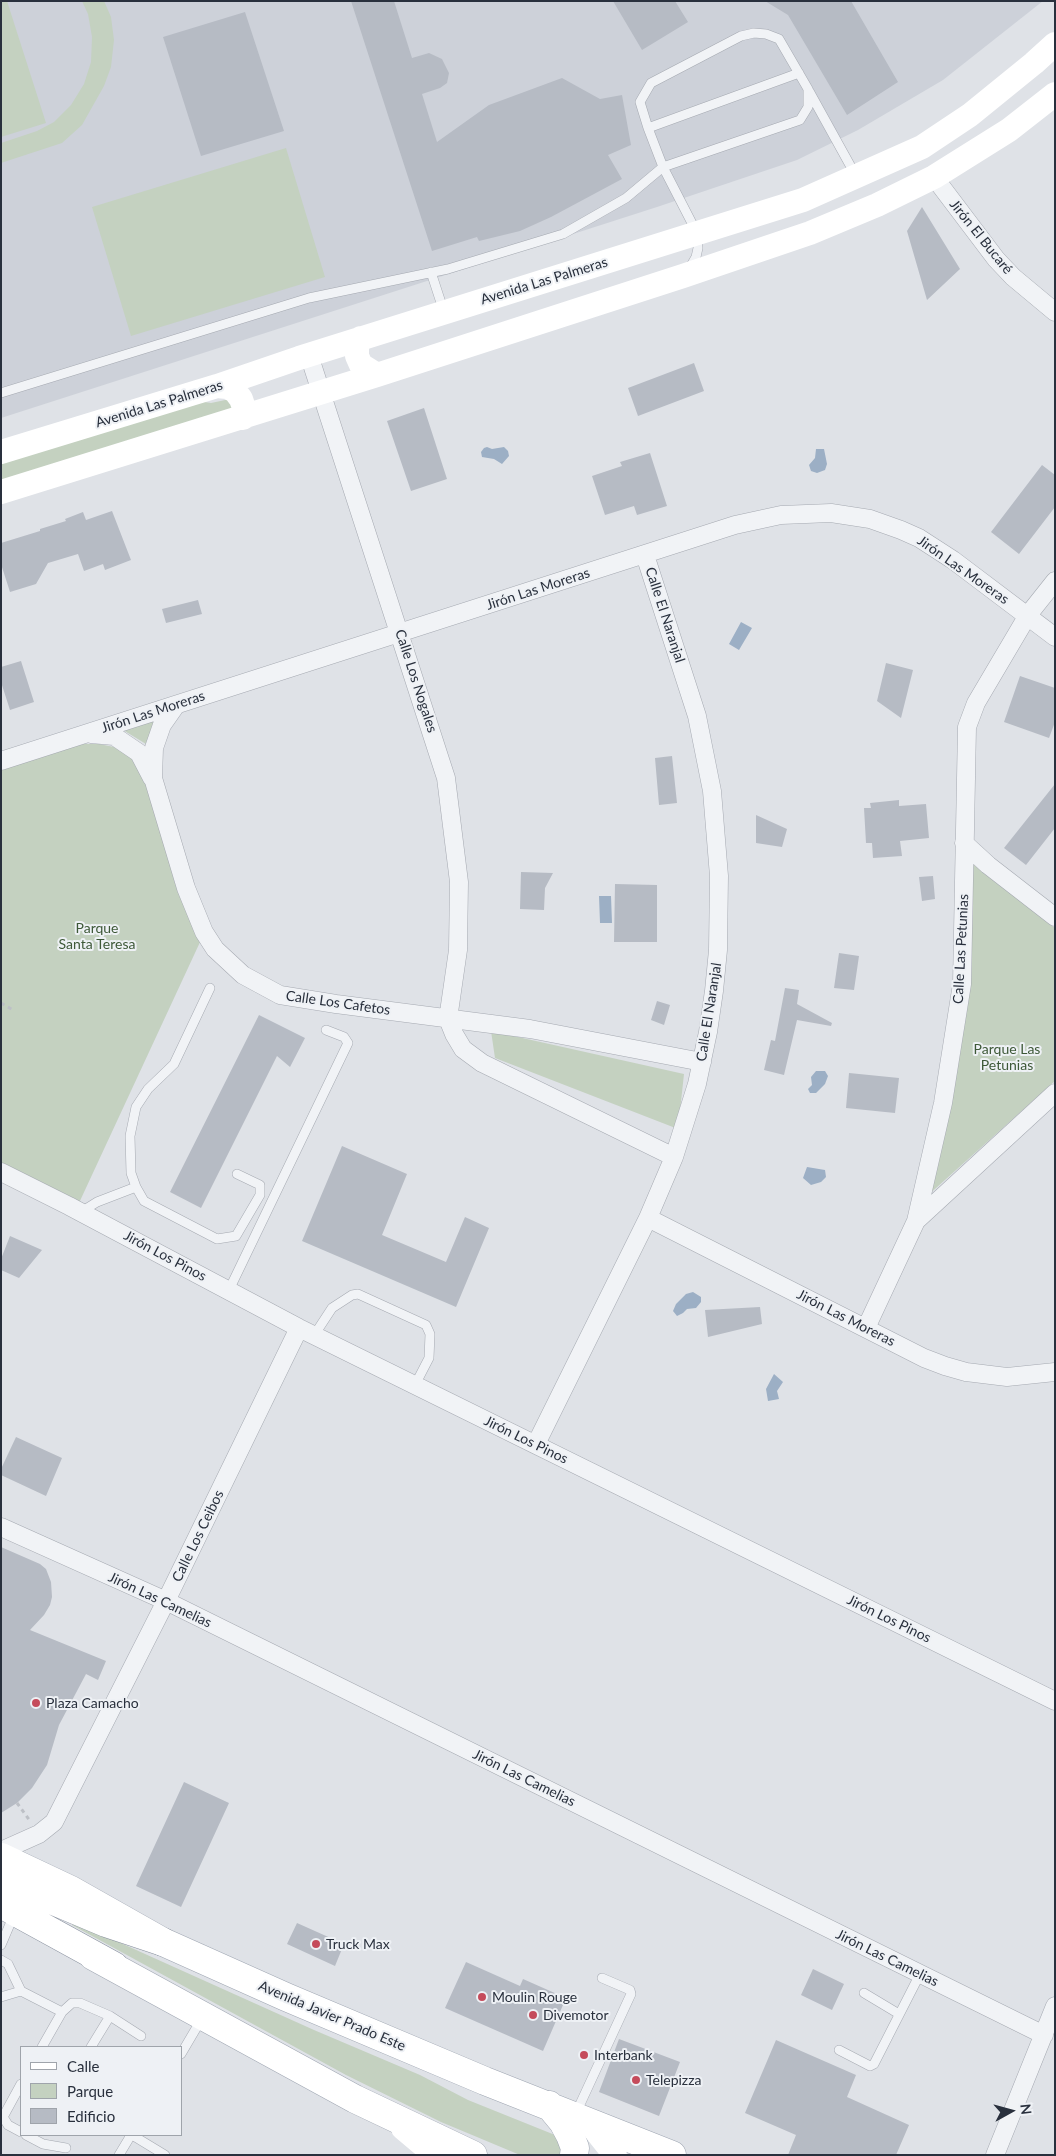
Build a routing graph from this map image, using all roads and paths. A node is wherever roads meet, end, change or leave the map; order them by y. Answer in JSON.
{"nodes":[{"id":1,"x":1055,"y":44,"type":"edge"},
{"id":2,"x":799,"y":73,"type":"junction"},
{"id":3,"x":808,"y":89,"type":"junction"},
{"id":4,"x":1055,"y":94,"type":"edge"},
{"id":5,"x":648,"y":128,"type":"junction"},
{"id":6,"x":663,"y":167,"type":"junction"},
{"id":7,"x":856,"y":176,"type":"junction"},
{"id":8,"x":934,"y":177,"type":"junction"},
{"id":9,"x":697,"y":233,"type":"junction"},
{"id":10,"x":432,"y":272,"type":"junction"},
{"id":11,"x":683,"y":276,"type":"junction"},
{"id":12,"x":444,"y":312,"type":"junction"},
{"id":13,"x":1055,"y":312,"type":"edge"},
{"id":14,"x":361,"y":338,"type":"junction"},
{"id":15,"x":309,"y":355,"type":"junction"},
{"id":16,"x":378,"y":375,"type":"junction"},
{"id":17,"x":217,"y":386,"type":"junction"},
{"id":18,"x":1,"y":393,"type":"edge"},
{"id":19,"x":320,"y":393,"type":"junction"},
{"id":20,"x":244,"y":418,"type":"junction"},
{"id":21,"x":1,"y":452,"type":"edge"},
{"id":22,"x":1,"y":492,"type":"edge"},
{"id":23,"x":645,"y":555,"type":"junction"},
{"id":24,"x":1055,"y":581,"type":"edge"},
{"id":25,"x":1028,"y":615,"type":"junction"},
{"id":26,"x":400,"y":633,"type":"junction"},
{"id":27,"x":1055,"y":637,"type":"edge"},
{"id":28,"x":176,"y":705,"type":"junction"},
{"id":29,"x":86,"y":733,"type":"junction"},
{"id":30,"x":1,"y":761,"type":"edge"},
{"id":31,"x":153,"y":778,"type":"junction"},
{"id":32,"x":964,"y":843,"type":"junction"},
{"id":33,"x":1055,"y":917,"type":"edge"},
{"id":34,"x":210,"y":988,"type":"dead end"},
{"id":35,"x":1,"y":1003,"type":"edge"},
{"id":36,"x":13,"y":1010,"type":"dead end"},
{"id":37,"x":448,"y":1019,"type":"junction"},
{"id":38,"x":326,"y":1030,"type":"dead end"},
{"id":39,"x":702,"y":1062,"type":"junction"},
{"id":40,"x":1055,"y":1093,"type":"edge"},
{"id":41,"x":674,"y":1157,"type":"junction"},
{"id":42,"x":1,"y":1172,"type":"edge"},
{"id":43,"x":238,"y":1174,"type":"dead end"},
{"id":44,"x":136,"y":1187,"type":"junction"},
{"id":45,"x":81,"y":1212,"type":"junction"},
{"id":46,"x":648,"y":1218,"type":"junction"},
{"id":47,"x":916,"y":1221,"type":"junction"},
{"id":48,"x":229,"y":1290,"type":"junction"},
{"id":49,"x":866,"y":1328,"type":"junction"},
{"id":50,"x":307,"y":1331,"type":"junction"},
{"id":51,"x":1055,"y":1372,"type":"edge"},
{"id":52,"x":415,"y":1384,"type":"junction"},
{"id":53,"x":536,"y":1444,"type":"junction"},
{"id":54,"x":1,"y":1527,"type":"edge"},
{"id":55,"x":166,"y":1601,"type":"junction"},
{"id":56,"x":1055,"y":1701,"type":"edge"},
{"id":57,"x":1,"y":1851,"type":"edge"},
{"id":58,"x":1,"y":1857,"type":"edge"},
{"id":59,"x":1,"y":1879,"type":"edge"},
{"id":60,"x":5,"y":1911,"type":"edge"},
{"id":61,"x":163,"y":1942,"type":"junction"},
{"id":62,"x":1,"y":1945,"type":"edge"},
{"id":63,"x":1,"y":1960,"type":"edge"},
{"id":64,"x":920,"y":1974,"type":"junction"},
{"id":65,"x":602,"y":1978,"type":"dead end"},
{"id":66,"x":21,"y":1991,"type":"junction"},
{"id":67,"x":864,"y":1993,"type":"dead end"},
{"id":68,"x":1,"y":1997,"type":"edge"},
{"id":69,"x":1055,"y":2006,"type":"edge"},
{"id":70,"x":62,"y":2012,"type":"junction"},
{"id":71,"x":899,"y":2014,"type":"junction"},
{"id":72,"x":204,"y":2015,"type":"junction"},
{"id":73,"x":110,"y":2016,"type":"junction"},
{"id":74,"x":1044,"y":2035,"type":"junction"},
{"id":75,"x":141,"y":2036,"type":"dead end"},
{"id":76,"x":43,"y":2046,"type":"edge"},
{"id":77,"x":92,"y":2046,"type":"edge"},
{"id":78,"x":839,"y":2050,"type":"dead end"},
{"id":79,"x":182,"y":2052,"type":"edge"},
{"id":80,"x":20,"y":2086,"type":"edge"},
{"id":81,"x":549,"y":2105,"type":"junction"},
{"id":82,"x":388,"y":2116,"type":"junction"},
{"id":83,"x":581,"y":2118,"type":"junction"},
{"id":84,"x":20,"y":2131,"type":"edge"},
{"id":85,"x":32,"y":2136,"type":"edge"},
{"id":86,"x":130,"y":2136,"type":"edge"},
{"id":87,"x":133,"y":2136,"type":"edge"},
{"id":88,"x":66,"y":2148,"type":"dead end"},
{"id":89,"x":119,"y":2155,"type":"edge"},
{"id":90,"x":165,"y":2155,"type":"edge"},
{"id":91,"x":435,"y":2155,"type":"edge"},
{"id":92,"x":473,"y":2155,"type":"edge"},
{"id":93,"x":574,"y":2155,"type":"edge"},
{"id":94,"x":615,"y":2155,"type":"edge"},
{"id":95,"x":672,"y":2155,"type":"edge"},
{"id":96,"x":995,"y":2155,"type":"edge"}],
"edges":[{"from":1,"to":7,"type":"main road","name":"Avenida Las Palmeras"},
{"from":2,"to":3,"type":"lane"},
{"from":2,"to":5,"type":"lane"},
{"from":2,"to":5,"type":"lane"},
{"from":3,"to":6,"type":"lane"},
{"from":3,"to":7,"type":"lane"},
{"from":4,"to":8,"type":"main road"},
{"from":5,"to":6,"type":"lane"},
{"from":6,"to":9,"type":"lane"},
{"from":6,"to":10,"type":"lane"},
{"from":7,"to":9,"type":"main road","name":"Avenida Las Palmeras"},
{"from":8,"to":11,"type":"main road"},
{"from":8,"to":13,"type":"street","name":"Jirón El Bucaré"},
{"from":9,"to":11,"type":"lane"},
{"from":9,"to":12,"type":"main road","name":"Avenida Las Palmeras"},
{"from":10,"to":12,"type":"lane"},
{"from":10,"to":18,"type":"lane"},
{"from":11,"to":16,"type":"main road"},
{"from":12,"to":14,"type":"main road","name":"Avenida Las Palmeras"},
{"from":14,"to":15,"type":"main road","name":"Avenida Las Palmeras"},
{"from":14,"to":16,"type":"main road"},
{"from":15,"to":17,"type":"main road","name":"Avenida Las Palmeras"},
{"from":15,"to":19,"type":"street","name":"Calle Los Nogales"},
{"from":16,"to":19,"type":"main road"},
{"from":17,"to":20,"type":"main road"},
{"from":17,"to":21,"type":"main road","name":"Avenida Las Palmeras"},
{"from":19,"to":20,"type":"main road"},
{"from":19,"to":26,"type":"street","name":"Calle Los Nogales"},
{"from":20,"to":22,"type":"main road"},
{"from":23,"to":25,"type":"street","name":"Jirón Las Moreras"},
{"from":23,"to":26,"type":"street","name":"Jirón Las Moreras"},
{"from":23,"to":39,"type":"street","name":"Calle El Naranjal"},
{"from":24,"to":25,"type":"street","name":"Calle Las Petunias"},
{"from":25,"to":27,"type":"street","name":"Jirón Las Moreras"},
{"from":25,"to":32,"type":"street","name":"Calle Las Petunias"},
{"from":26,"to":28,"type":"street","name":"Jirón Las Moreras"},
{"from":26,"to":37,"type":"street","name":"Calle Los Nogales"},
{"from":28,"to":29,"type":"street","name":"Jirón Las Moreras"},
{"from":28,"to":31,"type":"street","name":"Calle Los Cafetos"},
{"from":29,"to":30,"type":"street","name":"Jirón Las Moreras"},
{"from":29,"to":31,"type":"street","name":"Calle Los Cafetos"},
{"from":31,"to":37,"type":"street","name":"Calle Los Cafetos"},
{"from":32,"to":33,"type":"street"},
{"from":32,"to":47,"type":"street","name":"Calle Las Petunias"},
{"from":34,"to":44,"type":"lane"},
{"from":35,"to":36,"type":"path"},
{"from":37,"to":39,"type":"street","name":"Calle Los Cafetos"},
{"from":37,"to":41,"type":"street"},
{"from":38,"to":48,"type":"lane"},
{"from":39,"to":41,"type":"street","name":"Calle El Naranjal"},
{"from":40,"to":47,"type":"street"},
{"from":41,"to":46,"type":"street","name":"Calle El Naranjal"},
{"from":42,"to":45,"type":"street","name":"Jirón Los Pinos"},
{"from":43,"to":44,"type":"lane"},
{"from":44,"to":45,"type":"lane"},
{"from":45,"to":48,"type":"street","name":"Jirón Los Pinos"},
{"from":46,"to":49,"type":"street","name":"Jirón Las Moreras"},
{"from":46,"to":53,"type":"street","name":"Calle El Naranjal"},
{"from":47,"to":49,"type":"street","name":"Calle Las Petunias"},
{"from":48,"to":50,"type":"street","name":"Jirón Los Pinos"},
{"from":49,"to":51,"type":"street","name":"Jirón Las Moreras"},
{"from":50,"to":52,"type":"street","name":"Jirón Los Pinos"},
{"from":50,"to":52,"type":"lane"},
{"from":50,"to":55,"type":"street","name":"Calle Los Ceibos"},
{"from":52,"to":53,"type":"street","name":"Jirón Los Pinos"},
{"from":53,"to":56,"type":"street","name":"Jirón Los Pinos"},
{"from":54,"to":55,"type":"street","name":"Jirón Las Camelias"},
{"from":55,"to":57,"type":"street","name":"Calle Los Ceibos"},
{"from":55,"to":64,"type":"street","name":"Jirón Las Camelias"},
{"from":58,"to":61,"type":"main road","name":"Avenida Javier Prado Este"},
{"from":59,"to":61,"type":"main road"},
{"from":60,"to":62,"type":"lane"},
{"from":60,"to":72,"type":"main road"},
{"from":61,"to":81,"type":"main road","name":"Avenida Javier Prado Este"},
{"from":63,"to":66,"type":"lane"},
{"from":64,"to":71,"type":"lane"},
{"from":64,"to":74,"type":"street","name":"Jirón Las Camelias"},
{"from":65,"to":83,"type":"lane"},
{"from":66,"to":68,"type":"lane"},
{"from":66,"to":70,"type":"lane"},
{"from":67,"to":71,"type":"lane"},
{"from":69,"to":74,"type":"street"},
{"from":70,"to":73,"type":"lane"},
{"from":70,"to":76,"type":"lane"},
{"from":71,"to":78,"type":"lane"},
{"from":72,"to":79,"type":"lane"},
{"from":72,"to":82,"type":"main road"},
{"from":73,"to":75,"type":"lane"},
{"from":73,"to":77,"type":"lane"},
{"from":74,"to":96,"type":"street"},
{"from":80,"to":84,"type":"lane"},
{"from":81,"to":83,"type":"main road","name":"Avenida Javier Prado Este"},
{"from":81,"to":93,"type":"main road"},
{"from":82,"to":91,"type":"main road"},
{"from":82,"to":92,"type":"main road"},
{"from":83,"to":94,"type":"main road"},
{"from":83,"to":95,"type":"main road","name":"Avenida Javier Prado Este"},
{"from":85,"to":88,"type":"lane"},
{"from":86,"to":89,"type":"lane"},
{"from":87,"to":90,"type":"lane"}]}
